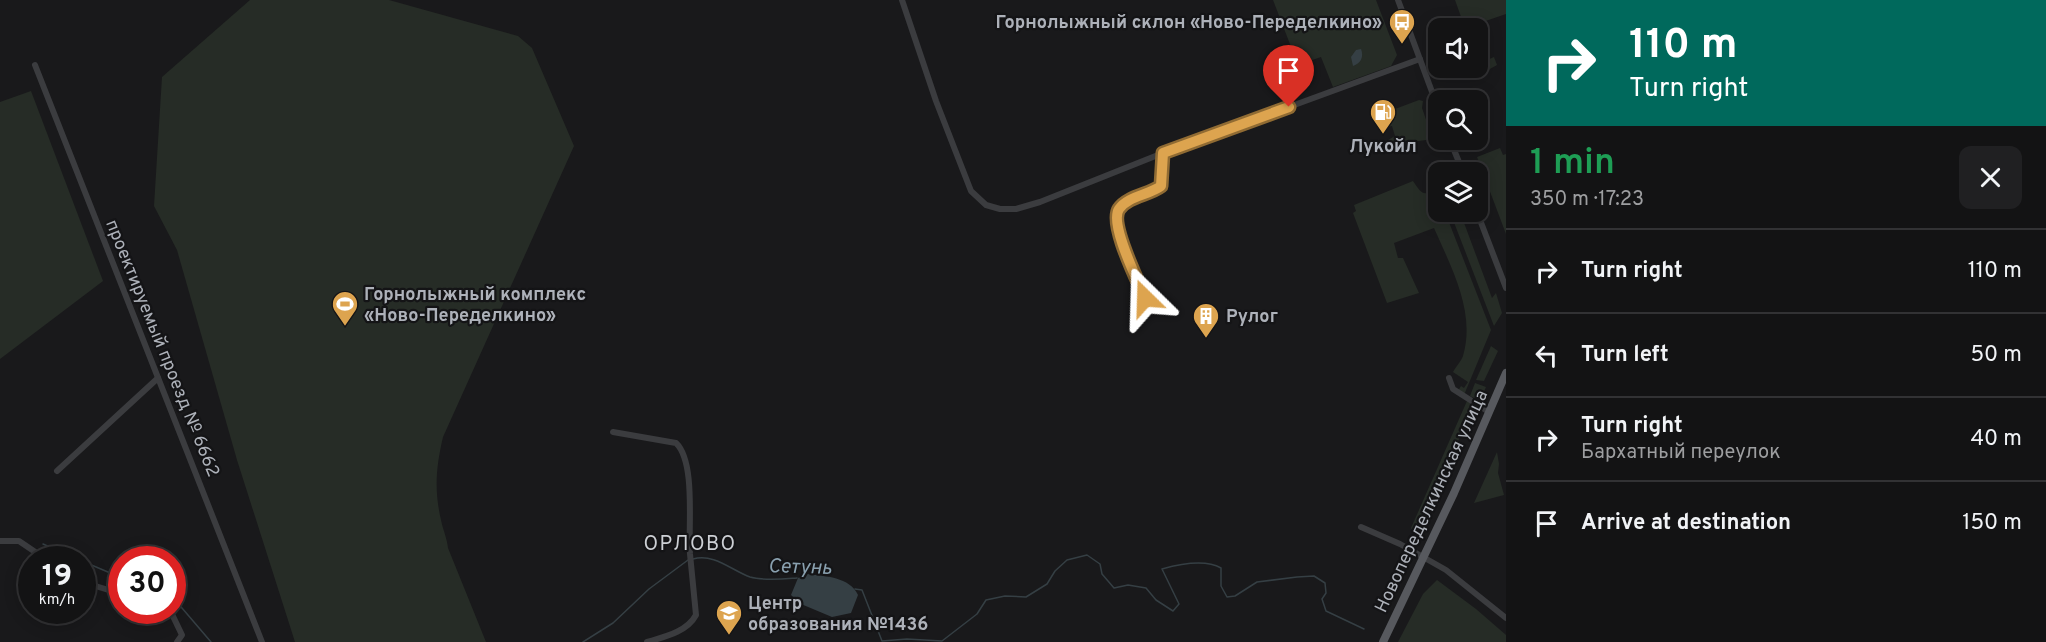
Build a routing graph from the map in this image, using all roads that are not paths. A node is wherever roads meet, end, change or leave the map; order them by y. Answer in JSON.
{"nodes":[{"id":1,"x":902,"y":0,"type":"edge"},
{"id":2,"x":1398,"y":0,"type":"edge"},
{"id":3,"x":1420,"y":59,"type":"junction"},
{"id":4,"x":35,"y":65,"type":"dead end"},
{"id":5,"x":1431,"y":90,"type":"edge"},
{"id":6,"x":1163,"y":153,"type":"junction"},
{"id":7,"x":1481,"y":222,"type":"edge"},
{"id":8,"x":1506,"y":288,"type":"edge"},
{"id":9,"x":1145,"y":298,"type":"dead end"},
{"id":10,"x":1506,"y":373,"type":"edge"},
{"id":11,"x":158,"y":378,"type":"junction"},
{"id":12,"x":1449,"y":378,"type":"dead end"},
{"id":13,"x":1489,"y":412,"type":"junction"},
{"id":14,"x":613,"y":432,"type":"dead end"},
{"id":15,"x":57,"y":471,"type":"dead end"},
{"id":16,"x":1361,"y":526,"type":"dead end"},
{"id":17,"x":0,"y":541,"type":"edge"},
{"id":18,"x":26,"y":546,"type":"edge"},
{"id":19,"x":1424,"y":557,"type":"junction"},
{"id":20,"x":1506,"y":618,"type":"edge"},
{"id":21,"x":177,"y":624,"type":"edge"},
{"id":22,"x":177,"y":642,"type":"edge"},
{"id":23,"x":262,"y":642,"type":"edge"},
{"id":24,"x":647,"y":642,"type":"edge"},
{"id":25,"x":1383,"y":642,"type":"edge"}],
"edges":[{"from":1,"to":6,"type":"street"},
{"from":2,"to":3,"type":"street"},
{"from":3,"to":5,"type":"street"},
{"from":3,"to":6,"type":"street"},
{"from":4,"to":11,"type":"street","name":"проектируемый проезд № 6662"},
{"from":6,"to":9,"type":"street"},
{"from":7,"to":8,"type":"street"},
{"from":10,"to":13,"type":"main road","name":"Новопеределкинская улица"},
{"from":11,"to":15,"type":"street"},
{"from":11,"to":23,"type":"street","name":"проектируемый проезд № 6662"},
{"from":12,"to":13,"type":"street"},
{"from":13,"to":19,"type":"main road","name":"Новопеределкинская улица"},
{"from":14,"to":24,"type":"street"},
{"from":16,"to":19,"type":"street"},
{"from":17,"to":18,"type":"street"},
{"from":19,"to":20,"type":"street"},
{"from":19,"to":25,"type":"main road","name":"Новопеределкинская улица"},
{"from":21,"to":22,"type":"street"}]}
